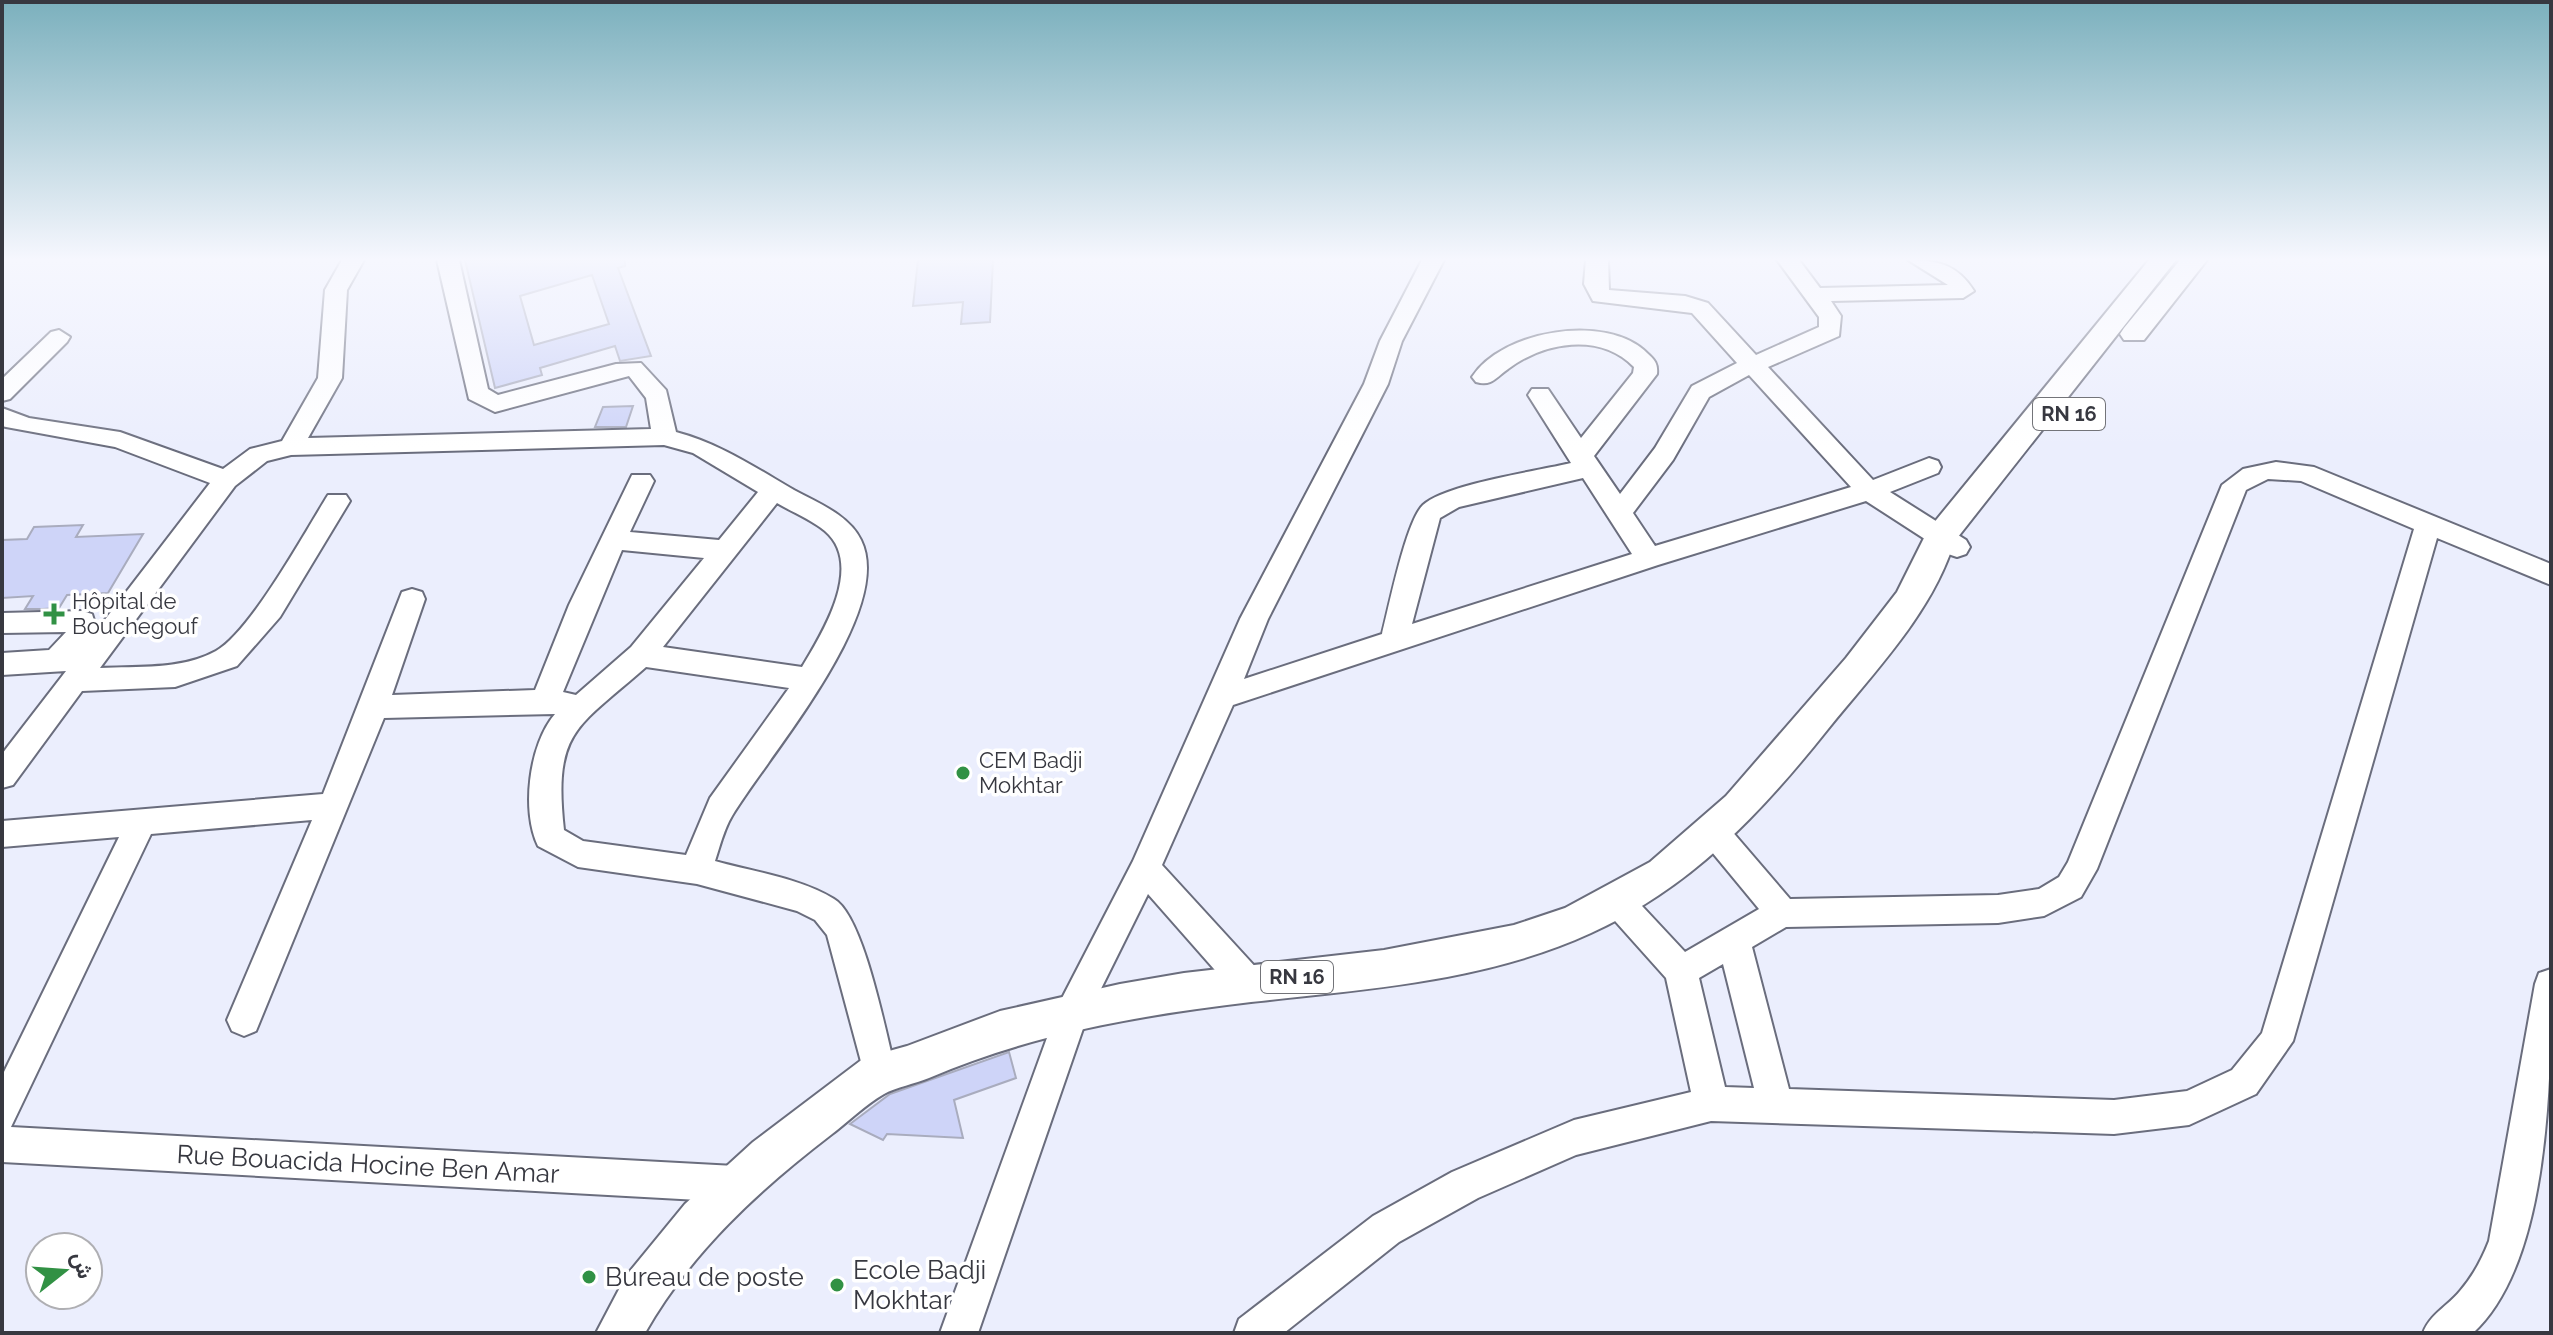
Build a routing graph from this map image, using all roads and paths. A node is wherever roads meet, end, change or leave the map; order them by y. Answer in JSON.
{"nodes":[{"id":1,"x":334,"y":322,"type":"edge"},
{"id":2,"x":462,"y":322,"type":"edge"},
{"id":3,"x":1401,"y":322,"type":"edge"},
{"id":4,"x":1711,"y":322,"type":"edge"},
{"id":5,"x":1830,"y":322,"type":"edge"},
{"id":6,"x":2115,"y":322,"type":"edge"},
{"id":7,"x":2140,"y":322,"type":"edge"},
{"id":8,"x":59,"y":337,"type":"dead end"},
{"id":9,"x":1754,"y":365,"type":"junction"},
{"id":10,"x":1484,"y":377,"type":"dead end"},
{"id":11,"x":2,"y":393,"type":"edge"},
{"id":12,"x":1540,"y":395,"type":"dead end"},
{"id":13,"x":2,"y":416,"type":"edge"},
{"id":14,"x":664,"y":437,"type":"junction"},
{"id":15,"x":286,"y":447,"type":"junction"},
{"id":16,"x":1584,"y":462,"type":"junction"},
{"id":17,"x":1929,"y":467,"type":"dead end"},
{"id":18,"x":226,"y":480,"type":"junction"},
{"id":19,"x":641,"y":481,"type":"dead end"},
{"id":20,"x":775,"y":488,"type":"junction"},
{"id":21,"x":1869,"y":491,"type":"junction"},
{"id":22,"x":337,"y":501,"type":"dead end"},
{"id":23,"x":1619,"y":513,"type":"junction"},
{"id":24,"x":2428,"y":526,"type":"junction"},
{"id":25,"x":613,"y":540,"type":"junction"},
{"id":26,"x":1944,"y":547,"type":"junction"},
{"id":27,"x":725,"y":550,"type":"junction"},
{"id":28,"x":1649,"y":558,"type":"junction"},
{"id":29,"x":2551,"y":575,"type":"edge"},
{"id":30,"x":412,"y":599,"type":"dead end"},
{"id":31,"x":2,"y":623,"type":"edge"},
{"id":32,"x":1394,"y":641,"type":"junction"},
{"id":33,"x":641,"y":655,"type":"junction"},
{"id":34,"x":2,"y":664,"type":"edge"},
{"id":35,"x":66,"y":670,"type":"junction"},
{"id":36,"x":812,"y":680,"type":"junction"},
{"id":37,"x":1222,"y":697,"type":"junction"},
{"id":38,"x":545,"y":701,"type":"junction"},
{"id":39,"x":374,"y":707,"type":"junction"},
{"id":40,"x":581,"y":707,"type":"junction"},
{"id":41,"x":2,"y":776,"type":"edge"},
{"id":42,"x":330,"y":806,"type":"junction"},
{"id":43,"x":142,"y":822,"type":"junction"},
{"id":44,"x":1713,"y":831,"type":"junction"},
{"id":45,"x":2,"y":834,"type":"edge"},
{"id":46,"x":1145,"y":868,"type":"junction"},
{"id":47,"x":697,"y":870,"type":"junction"},
{"id":48,"x":1618,"y":902,"type":"junction"},
{"id":49,"x":1782,"y":913,"type":"junction"},
{"id":50,"x":1734,"y":942,"type":"junction"},
{"id":51,"x":1681,"y":971,"type":"junction"},
{"id":52,"x":1248,"y":983,"type":"junction"},
{"id":53,"x":2551,"y":984,"type":"edge"},
{"id":54,"x":1072,"y":1013,"type":"junction"},
{"id":55,"x":244,"y":1020,"type":"dead end"},
{"id":56,"x":879,"y":1072,"type":"junction"},
{"id":57,"x":1711,"y":1104,"type":"junction"},
{"id":58,"x":1776,"y":1105,"type":"junction"},
{"id":59,"x":2,"y":1113,"type":"edge"},
{"id":60,"x":2,"y":1144,"type":"edge"},
{"id":61,"x":735,"y":1184,"type":"junction"},
{"id":62,"x":619,"y":1333,"type":"edge"},
{"id":63,"x":959,"y":1333,"type":"edge"},
{"id":64,"x":1253,"y":1333,"type":"edge"},
{"id":65,"x":2442,"y":1333,"type":"edge"}],
"edges":[{"from":1,"to":15,"type":"street"},
{"from":2,"to":14,"type":"street"},
{"from":3,"to":37,"type":"street"},
{"from":4,"to":9,"type":"street"},
{"from":5,"to":9,"type":"street"},
{"from":6,"to":26,"type":"main road","number":"RN 16"},
{"from":7,"to":26,"type":"main road","number":"RN 16"},
{"from":8,"to":11,"type":"street"},
{"from":9,"to":21,"type":"street"},
{"from":9,"to":23,"type":"street"},
{"from":10,"to":16,"type":"street"},
{"from":12,"to":16,"type":"street"},
{"from":13,"to":18,"type":"street"},
{"from":14,"to":15,"type":"street"},
{"from":14,"to":20,"type":"street"},
{"from":15,"to":18,"type":"street"},
{"from":16,"to":23,"type":"street"},
{"from":16,"to":32,"type":"street"},
{"from":17,"to":21,"type":"street"},
{"from":18,"to":35,"type":"street"},
{"from":19,"to":25,"type":"street"},
{"from":20,"to":27,"type":"street"},
{"from":20,"to":36,"type":"street"},
{"from":21,"to":26,"type":"street"},
{"from":21,"to":28,"type":"street"},
{"from":22,"to":35,"type":"street"},
{"from":23,"to":28,"type":"street"},
{"from":24,"to":29,"type":"street"},
{"from":24,"to":49,"type":"street"},
{"from":24,"to":58,"type":"street"},
{"from":25,"to":27,"type":"street"},
{"from":25,"to":38,"type":"street"},
{"from":26,"to":44,"type":"main road","number":"RN 16"},
{"from":27,"to":33,"type":"street"},
{"from":28,"to":32,"type":"street"},
{"from":30,"to":39,"type":"street"},
{"from":31,"to":35,"type":"street"},
{"from":32,"to":37,"type":"street"},
{"from":33,"to":36,"type":"street"},
{"from":33,"to":40,"type":"street"},
{"from":34,"to":35,"type":"street"},
{"from":35,"to":41,"type":"street"},
{"from":36,"to":47,"type":"street"},
{"from":37,"to":46,"type":"street"},
{"from":38,"to":39,"type":"street"},
{"from":38,"to":40,"type":"street"},
{"from":39,"to":42,"type":"street"},
{"from":40,"to":47,"type":"street"},
{"from":42,"to":43,"type":"street"},
{"from":42,"to":55,"type":"street"},
{"from":43,"to":45,"type":"street"},
{"from":43,"to":59,"type":"street"},
{"from":44,"to":48,"type":"main road","number":"RN 16"},
{"from":44,"to":49,"type":"street"},
{"from":46,"to":52,"type":"street"},
{"from":46,"to":54,"type":"street"},
{"from":47,"to":56,"type":"street"},
{"from":48,"to":51,"type":"street"},
{"from":48,"to":52,"type":"main road","number":"RN 16"},
{"from":49,"to":50,"type":"street"},
{"from":50,"to":51,"type":"street"},
{"from":50,"to":58,"type":"street"},
{"from":51,"to":57,"type":"street"},
{"from":52,"to":54,"type":"main road","number":"RN 16"},
{"from":53,"to":65,"type":"street"},
{"from":54,"to":56,"type":"main road","number":"RN 16"},
{"from":54,"to":63,"type":"street"},
{"from":56,"to":61,"type":"main road","number":"RN 16"},
{"from":57,"to":58,"type":"street"},
{"from":57,"to":64,"type":"street"},
{"from":60,"to":61,"type":"street","name":"Rue Bouacida Hocine Ben Amar"},
{"from":61,"to":62,"type":"main road","number":"RN 16"}]}
